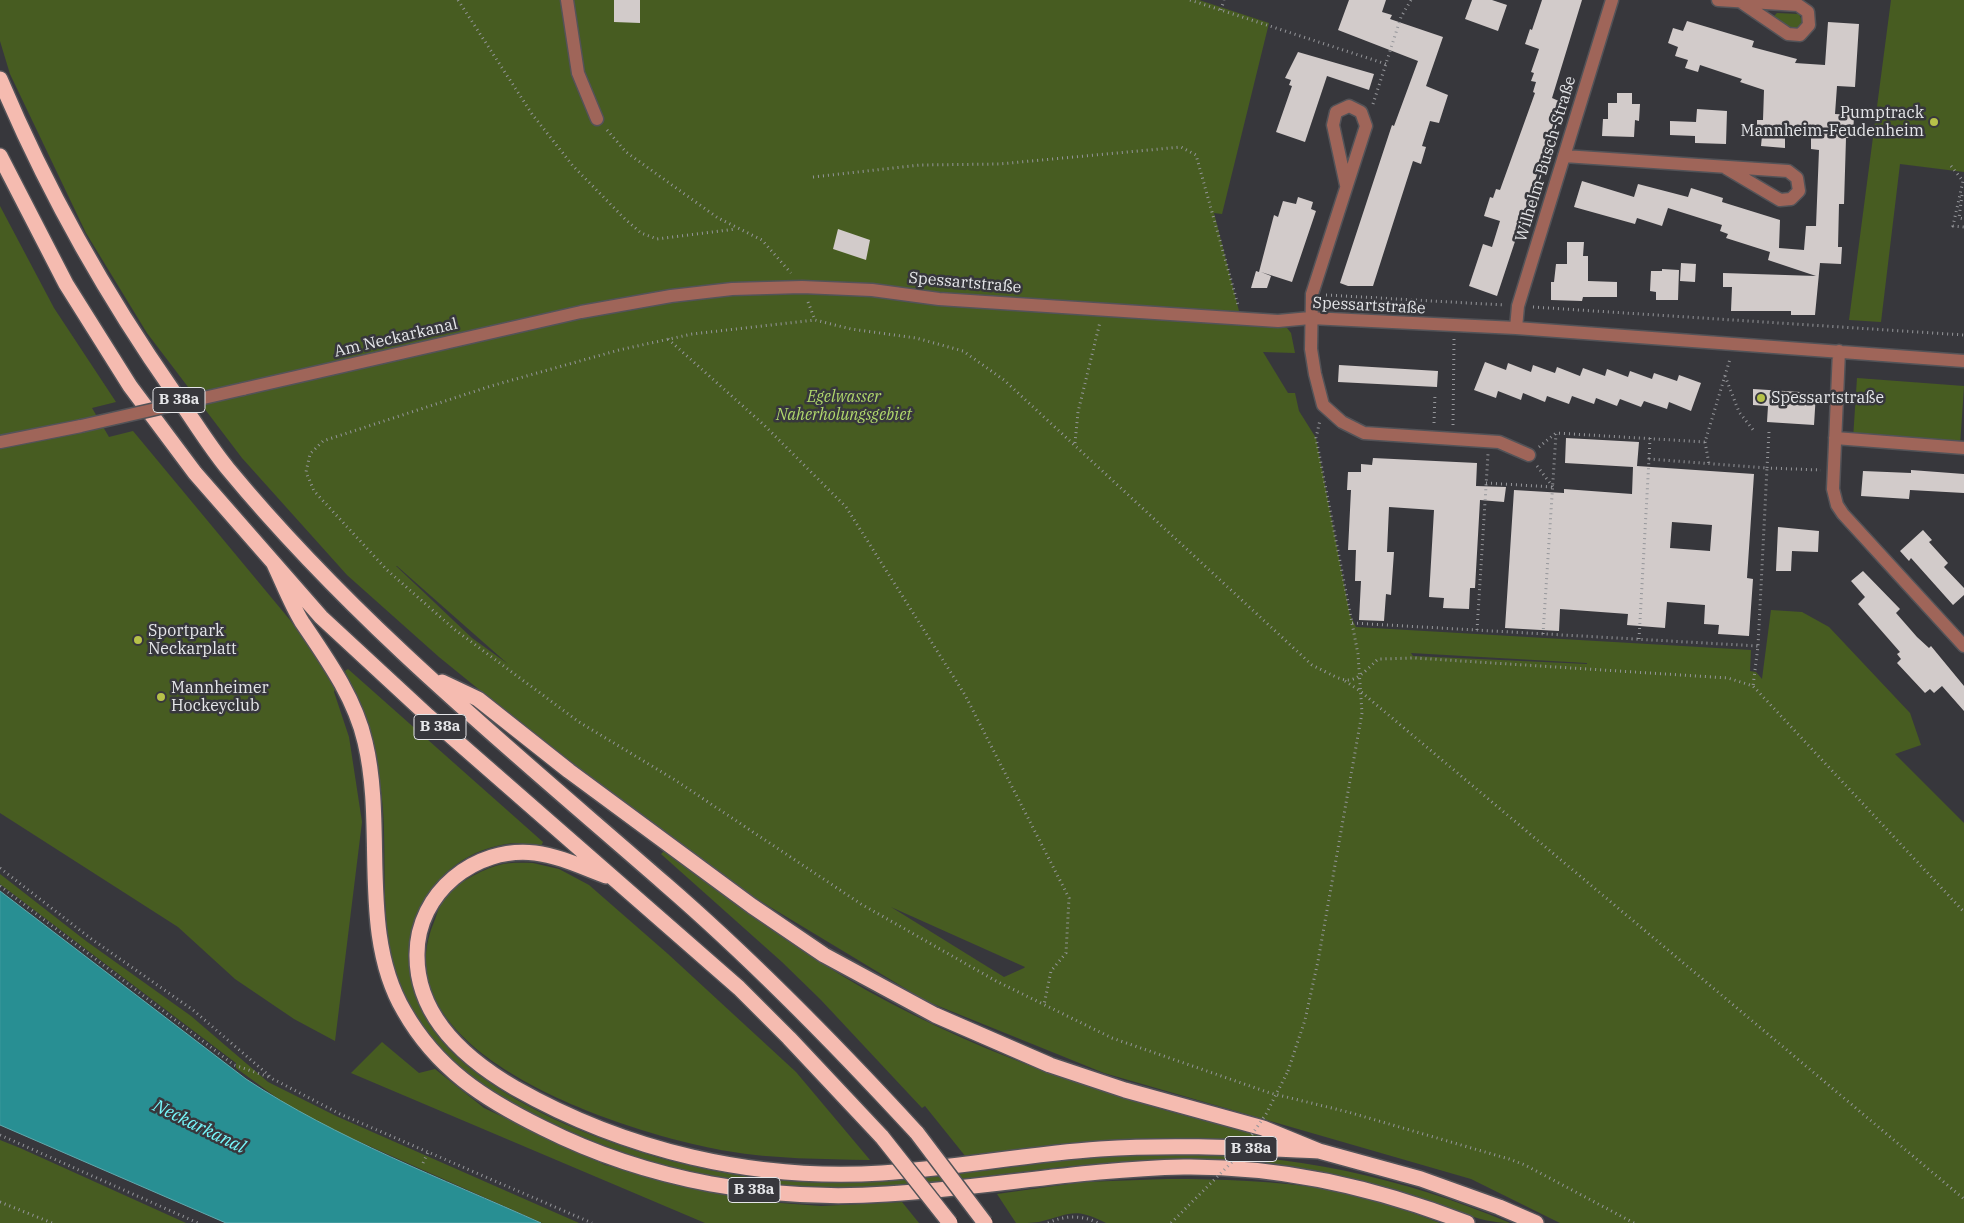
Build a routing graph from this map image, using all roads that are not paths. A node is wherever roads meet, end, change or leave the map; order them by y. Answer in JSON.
{"nodes":[{"id":1,"x":567,"y":0,"type":"edge"},
{"id":2,"x":1612,"y":0,"type":"edge"},
{"id":3,"x":1718,"y":0,"type":"edge"},
{"id":4,"x":1741,"y":2,"type":"junction"},
{"id":5,"x":0,"y":79,"type":"edge"},
{"id":6,"x":597,"y":118,"type":"road end"},
{"id":7,"x":0,"y":156,"type":"edge"},
{"id":8,"x":1564,"y":156,"type":"junction"},
{"id":9,"x":1726,"y":168,"type":"junction"},
{"id":10,"x":1346,"y":185,"type":"junction"},
{"id":11,"x":802,"y":287,"type":"joint"},
{"id":12,"x":1310,"y":318,"type":"junction"},
{"id":13,"x":1516,"y":328,"type":"junction"},
{"id":14,"x":1839,"y":351,"type":"junction"},
{"id":15,"x":1964,"y":361,"type":"edge"},
{"id":16,"x":1836,"y":438,"type":"junction"},
{"id":17,"x":0,"y":442,"type":"edge"},
{"id":18,"x":1964,"y":448,"type":"edge"},
{"id":19,"x":1529,"y":455,"type":"road end"},
{"id":20,"x":274,"y":564,"type":"junction"},
{"id":21,"x":1964,"y":646,"type":"edge"},
{"id":22,"x":425,"y":674,"type":"junction"},
{"id":23,"x":615,"y":879,"type":"junction"},
{"id":24,"x":1319,"y":1151,"type":"junction"},
{"id":25,"x":950,"y":1223,"type":"edge"},
{"id":26,"x":985,"y":1223,"type":"edge"},
{"id":27,"x":1467,"y":1223,"type":"edge"},
{"id":28,"x":1536,"y":1223,"type":"edge"}],
"edges":[{"from":1,"to":6,"type":"street"},
{"from":2,"to":8,"type":"street","name":"Wilhelm-Busch-Straße"},
{"from":3,"to":4,"type":"street"},
{"from":4,"to":4,"type":"street"},
{"from":5,"to":22,"type":"highway","number":"B 38a"},
{"from":7,"to":20,"type":"highway","number":"B 38a"},
{"from":8,"to":9,"type":"street"},
{"from":8,"to":13,"type":"street","name":"Wilhelm-Busch-Straße"},
{"from":9,"to":9,"type":"street"},
{"from":10,"to":10,"type":"street"},
{"from":10,"to":12,"type":"street"},
{"from":11,"to":12,"type":"street","name":"Spessartstraße"},
{"from":11,"to":17,"type":"street","name":"Am Neckarkanal","bridge":true},
{"from":12,"to":13,"type":"street","name":"Spessartstraße"},
{"from":12,"to":19,"type":"street"},
{"from":13,"to":14,"type":"street","name":"Spessartstraße"},
{"from":14,"to":15,"type":"street","name":"Spessartstraße"},
{"from":14,"to":16,"type":"street"},
{"from":16,"to":18,"type":"street"},
{"from":16,"to":21,"type":"street"},
{"from":20,"to":23,"type":"highway","number":"B 38a"},
{"from":20,"to":27,"type":"highway","number":"B 38a"},
{"from":22,"to":24,"type":"highway","number":"B 38a"},
{"from":22,"to":26,"type":"highway","number":"B 38a","bridge":true},
{"from":23,"to":24,"type":"highway","number":"B 38a"},
{"from":23,"to":25,"type":"highway","number":"B 38a","bridge":true},
{"from":24,"to":28,"type":"highway","number":"B 38a"}]}
